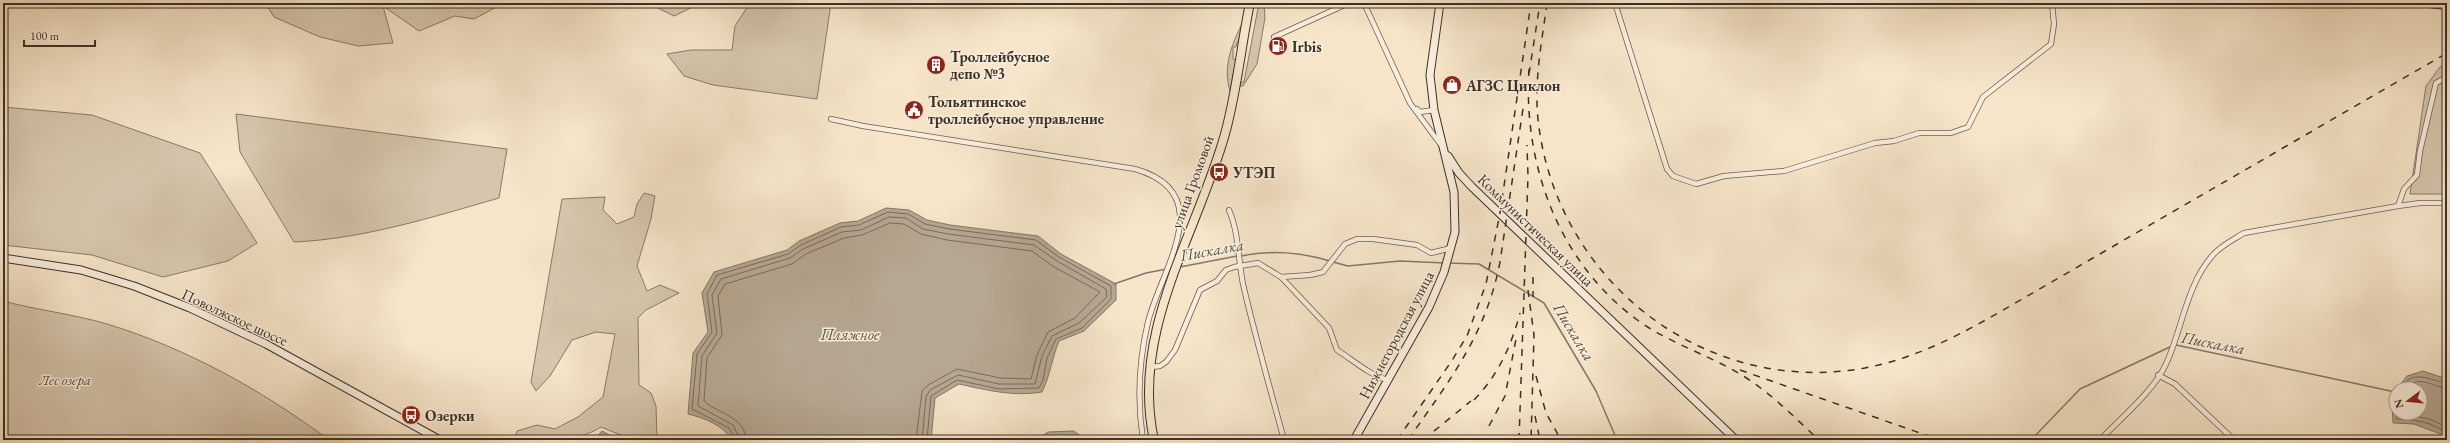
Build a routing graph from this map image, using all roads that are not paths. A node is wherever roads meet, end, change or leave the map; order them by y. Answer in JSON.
{"nodes":[{"id":1,"x":1250,"y":3,"type":"edge"},
{"id":2,"x":1349,"y":3,"type":"edge"},
{"id":3,"x":1364,"y":3,"type":"edge"},
{"id":4,"x":1440,"y":3,"type":"edge"},
{"id":5,"x":1615,"y":3,"type":"edge"},
{"id":6,"x":2052,"y":3,"type":"edge"},
{"id":7,"x":2429,"y":3,"type":"edge"},
{"id":8,"x":2447,"y":5,"type":"edge"},
{"id":9,"x":1274,"y":37,"type":"dead end"},
{"id":10,"x":2447,"y":77,"type":"edge"},
{"id":11,"x":1410,"y":103,"type":"junction"},
{"id":12,"x":1434,"y":110,"type":"junction"},
{"id":13,"x":831,"y":119,"type":"dead end"},
{"id":14,"x":1445,"y":151,"type":"junction"},
{"id":15,"x":2447,"y":203,"type":"edge"},
{"id":16,"x":2398,"y":206,"type":"junction"},
{"id":17,"x":1229,"y":210,"type":"dead end"},
{"id":18,"x":1450,"y":248,"type":"junction"},
{"id":19,"x":3,"y":258,"type":"edge"},
{"id":20,"x":1239,"y":266,"type":"junction"},
{"id":21,"x":1281,"y":277,"type":"junction"},
{"id":22,"x":1151,"y":367,"type":"junction"},
{"id":23,"x":2158,"y":376,"type":"junction"},
{"id":24,"x":1388,"y":380,"type":"junction"},
{"id":25,"x":440,"y":440,"type":"edge"},
{"id":26,"x":1143,"y":440,"type":"edge"},
{"id":27,"x":1154,"y":440,"type":"edge"},
{"id":28,"x":1284,"y":440,"type":"edge"},
{"id":29,"x":1354,"y":440,"type":"edge"},
{"id":30,"x":1736,"y":440,"type":"edge"},
{"id":31,"x":2100,"y":440,"type":"edge"},
{"id":32,"x":2234,"y":440,"type":"edge"}],
"edges":[{"from":1,"to":22,"type":"main road","name":"улица Громовой"},
{"from":2,"to":9,"type":"street"},
{"from":3,"to":11,"type":"street","name":"Коммунистическая улица"},
{"from":4,"to":12,"type":"main road","name":"Нижнегородская улица"},
{"from":5,"to":6,"type":"street"},
{"from":7,"to":8,"type":"main road"},
{"from":10,"to":16,"type":"street"},
{"from":11,"to":12,"type":"street"},
{"from":11,"to":14,"type":"street","name":"Коммунистическая улица"},
{"from":12,"to":14,"type":"main road","name":"Нижнегородская улица"},
{"from":13,"to":26,"type":"street"},
{"from":14,"to":18,"type":"main road","name":"Нижнегородская улица"},
{"from":14,"to":30,"type":"main road","name":"Коммунистическая улица"},
{"from":15,"to":16,"type":"street"},
{"from":16,"to":23,"type":"street"},
{"from":17,"to":20,"type":"street"},
{"from":18,"to":21,"type":"street"},
{"from":18,"to":24,"type":"main road","name":"Нижнегородская улица"},
{"from":19,"to":25,"type":"main road","name":"Поволжское шоссе"},
{"from":20,"to":21,"type":"street"},
{"from":20,"to":22,"type":"street"},
{"from":20,"to":28,"type":"street"},
{"from":21,"to":24,"type":"street"},
{"from":22,"to":27,"type":"main road","name":"улица Громовой"},
{"from":23,"to":31,"type":"street"},
{"from":23,"to":32,"type":"street"},
{"from":24,"to":29,"type":"main road","name":"Нижнегородская улица"}]}
